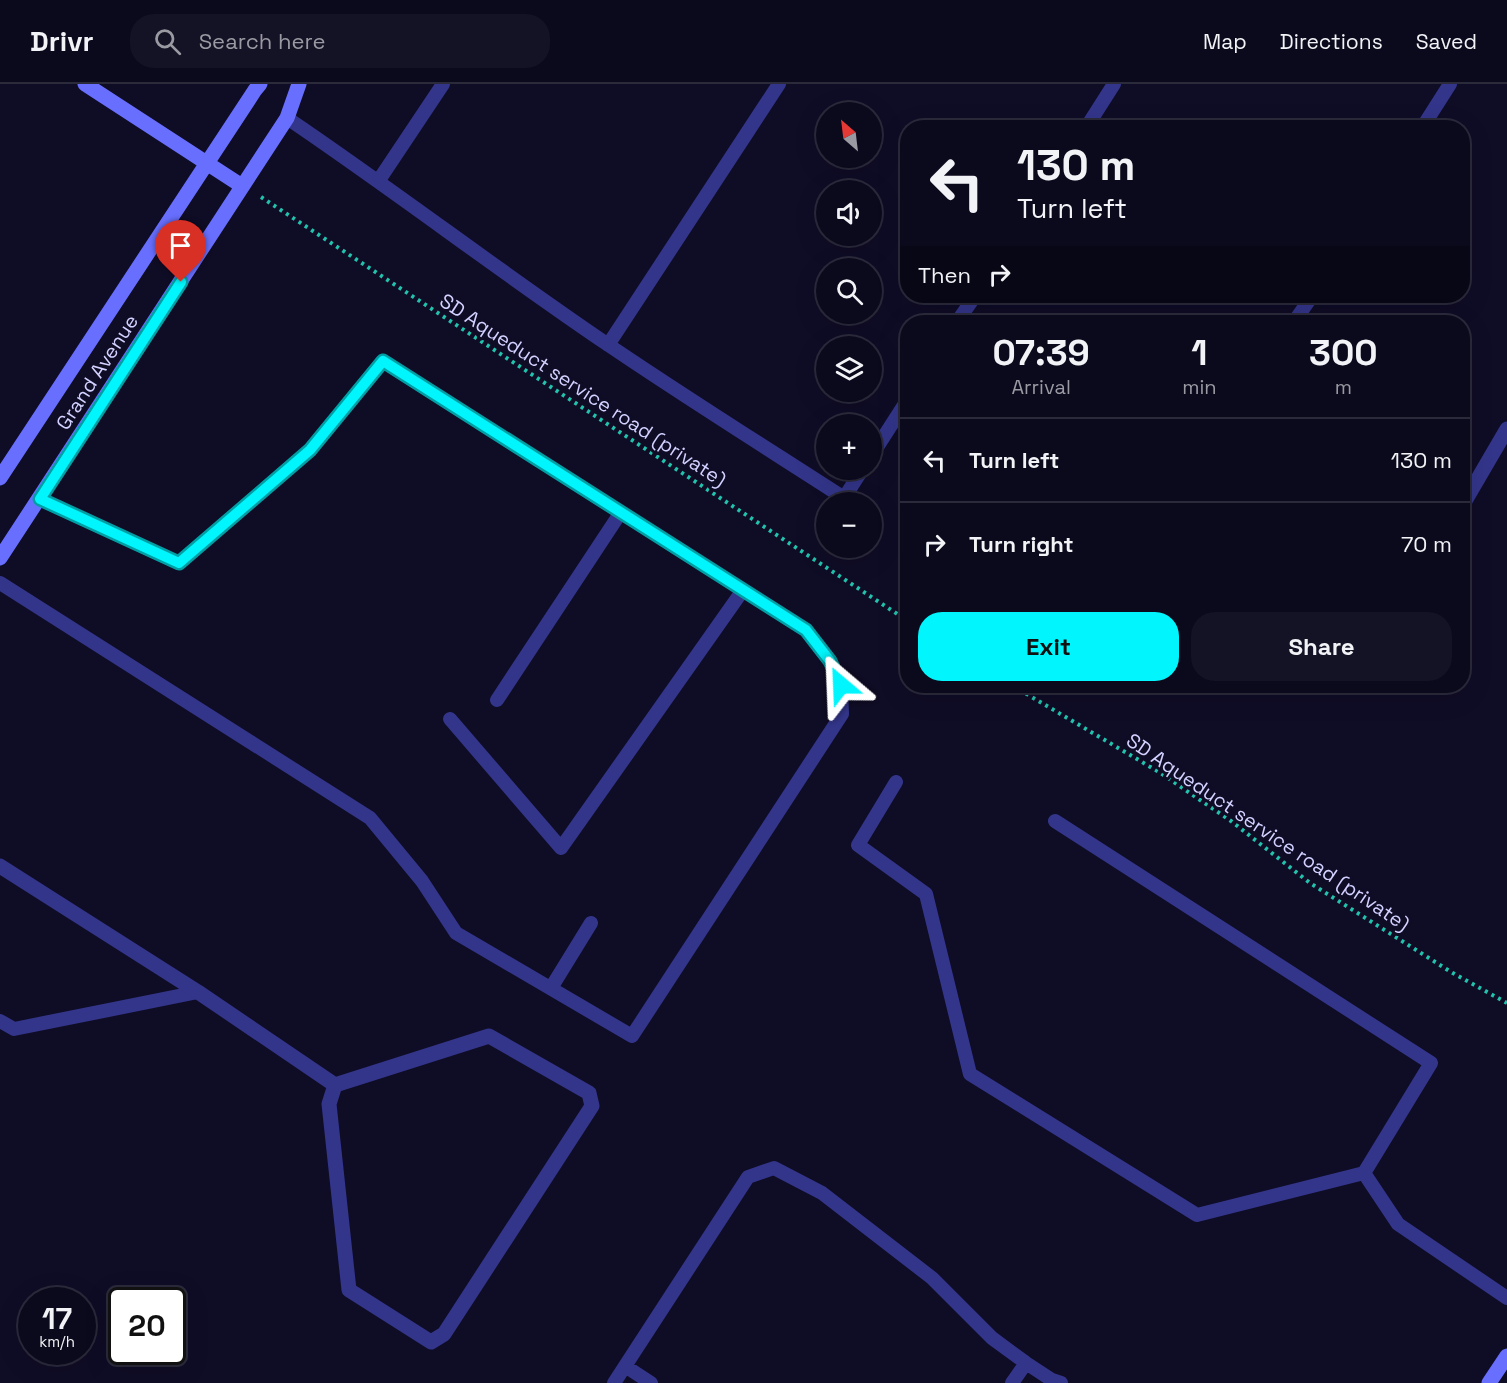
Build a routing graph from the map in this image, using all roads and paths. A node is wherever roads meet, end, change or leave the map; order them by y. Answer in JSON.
{"nodes":[{"id":1,"x":85,"y":84,"type":"edge"},
{"id":2,"x":261,"y":84,"type":"edge"},
{"id":3,"x":299,"y":84,"type":"edge"},
{"id":4,"x":442,"y":84,"type":"edge"},
{"id":5,"x":780,"y":84,"type":"edge"},
{"id":6,"x":1114,"y":84,"type":"edge"},
{"id":7,"x":1450,"y":84,"type":"edge"},
{"id":8,"x":287,"y":118,"type":"junction"},
{"id":9,"x":1091,"y":120,"type":"edge"},
{"id":10,"x":1427,"y":120,"type":"edge"},
{"id":11,"x":206,"y":164,"type":"junction"},
{"id":12,"x":379,"y":180,"type":"junction"},
{"id":13,"x":242,"y":186,"type":"junction"},
{"id":14,"x":608,"y":345,"type":"junction"},
{"id":15,"x":900,"y":411,"type":"edge"},
{"id":16,"x":1507,"y":429,"type":"edge"},
{"id":17,"x":882,"y":439,"type":"edge"},
{"id":18,"x":0,"y":477,"type":"edge"},
{"id":19,"x":816,"y":480,"type":"edge"},
{"id":20,"x":816,"y":480,"type":"edge"},
{"id":21,"x":856,"y":480,"type":"edge"},
{"id":22,"x":1470,"y":492,"type":"edge"},
{"id":23,"x":40,"y":499,"type":"junction"},
{"id":24,"x":621,"y":512,"type":"junction"},
{"id":25,"x":0,"y":558,"type":"edge"},
{"id":26,"x":0,"y":583,"type":"edge"},
{"id":27,"x":743,"y":590,"type":"junction"},
{"id":28,"x":900,"y":616,"type":"edge"},
{"id":29,"x":1025,"y":693,"type":"edge"},
{"id":30,"x":497,"y":699,"type":"dead end"},
{"id":31,"x":450,"y":719,"type":"dead end"},
{"id":32,"x":896,"y":782,"type":"dead end"},
{"id":33,"x":1055,"y":821,"type":"dead end"},
{"id":34,"x":0,"y":866,"type":"edge"},
{"id":35,"x":591,"y":923,"type":"dead end"},
{"id":36,"x":551,"y":988,"type":"junction"},
{"id":37,"x":198,"y":993,"type":"junction"},
{"id":38,"x":1507,"y":1002,"type":"edge"},
{"id":39,"x":0,"y":1021,"type":"edge"},
{"id":40,"x":335,"y":1085,"type":"junction"},
{"id":41,"x":1364,"y":1173,"type":"junction"},
{"id":42,"x":1507,"y":1298,"type":"edge"},
{"id":43,"x":1507,"y":1356,"type":"edge"},
{"id":44,"x":1026,"y":1363,"type":"junction"},
{"id":45,"x":625,"y":1366,"type":"junction"},
{"id":46,"x":614,"y":1383,"type":"edge"},
{"id":47,"x":651,"y":1383,"type":"edge"},
{"id":48,"x":1012,"y":1383,"type":"edge"},
{"id":49,"x":1061,"y":1383,"type":"edge"},
{"id":50,"x":1489,"y":1383,"type":"edge"}],
"edges":[{"from":1,"to":11,"type":"main road"},
{"from":2,"to":11,"type":"main road","name":"Grand Avenue"},
{"from":3,"to":8,"type":"main road","name":"Grand Avenue"},
{"from":4,"to":12,"type":"lane"},
{"from":5,"to":14,"type":"lane"},
{"from":6,"to":9,"type":"lane"},
{"from":7,"to":10,"type":"lane"},
{"from":8,"to":12,"type":"lane"},
{"from":8,"to":13,"type":"main road","name":"Grand Avenue"},
{"from":11,"to":13,"type":"main road"},
{"from":11,"to":18,"type":"main road","name":"Grand Avenue"},
{"from":12,"to":14,"type":"lane"},
{"from":13,"to":23,"type":"main road","name":"Grand Avenue"},
{"from":13,"to":28,"type":"path","name":"SD Aqueduct service road (private)"},
{"from":14,"to":20,"type":"lane"},
{"from":15,"to":17,"type":"lane"},
{"from":16,"to":22,"type":"street"},
{"from":19,"to":21,"type":"lane"},
{"from":23,"to":24,"type":"lane"},
{"from":23,"to":25,"type":"main road","name":"Grand Avenue"},
{"from":24,"to":27,"type":"lane"},
{"from":24,"to":30,"type":"lane"},
{"from":26,"to":36,"type":"lane"},
{"from":27,"to":31,"type":"lane"},
{"from":27,"to":36,"type":"lane"},
{"from":29,"to":38,"type":"path","name":"SD Aqueduct service road (private)"},
{"from":32,"to":41,"type":"lane"},
{"from":33,"to":41,"type":"lane"},
{"from":34,"to":37,"type":"street"},
{"from":35,"to":36,"type":"lane"},
{"from":37,"to":39,"type":"lane"},
{"from":37,"to":40,"type":"street"},
{"from":40,"to":40,"type":"street"},
{"from":41,"to":42,"type":"lane"},
{"from":43,"to":50,"type":"main road"},
{"from":44,"to":45,"type":"lane"},
{"from":44,"to":48,"type":"lane"},
{"from":44,"to":49,"type":"lane"},
{"from":45,"to":46,"type":"lane"},
{"from":45,"to":47,"type":"lane"}]}
